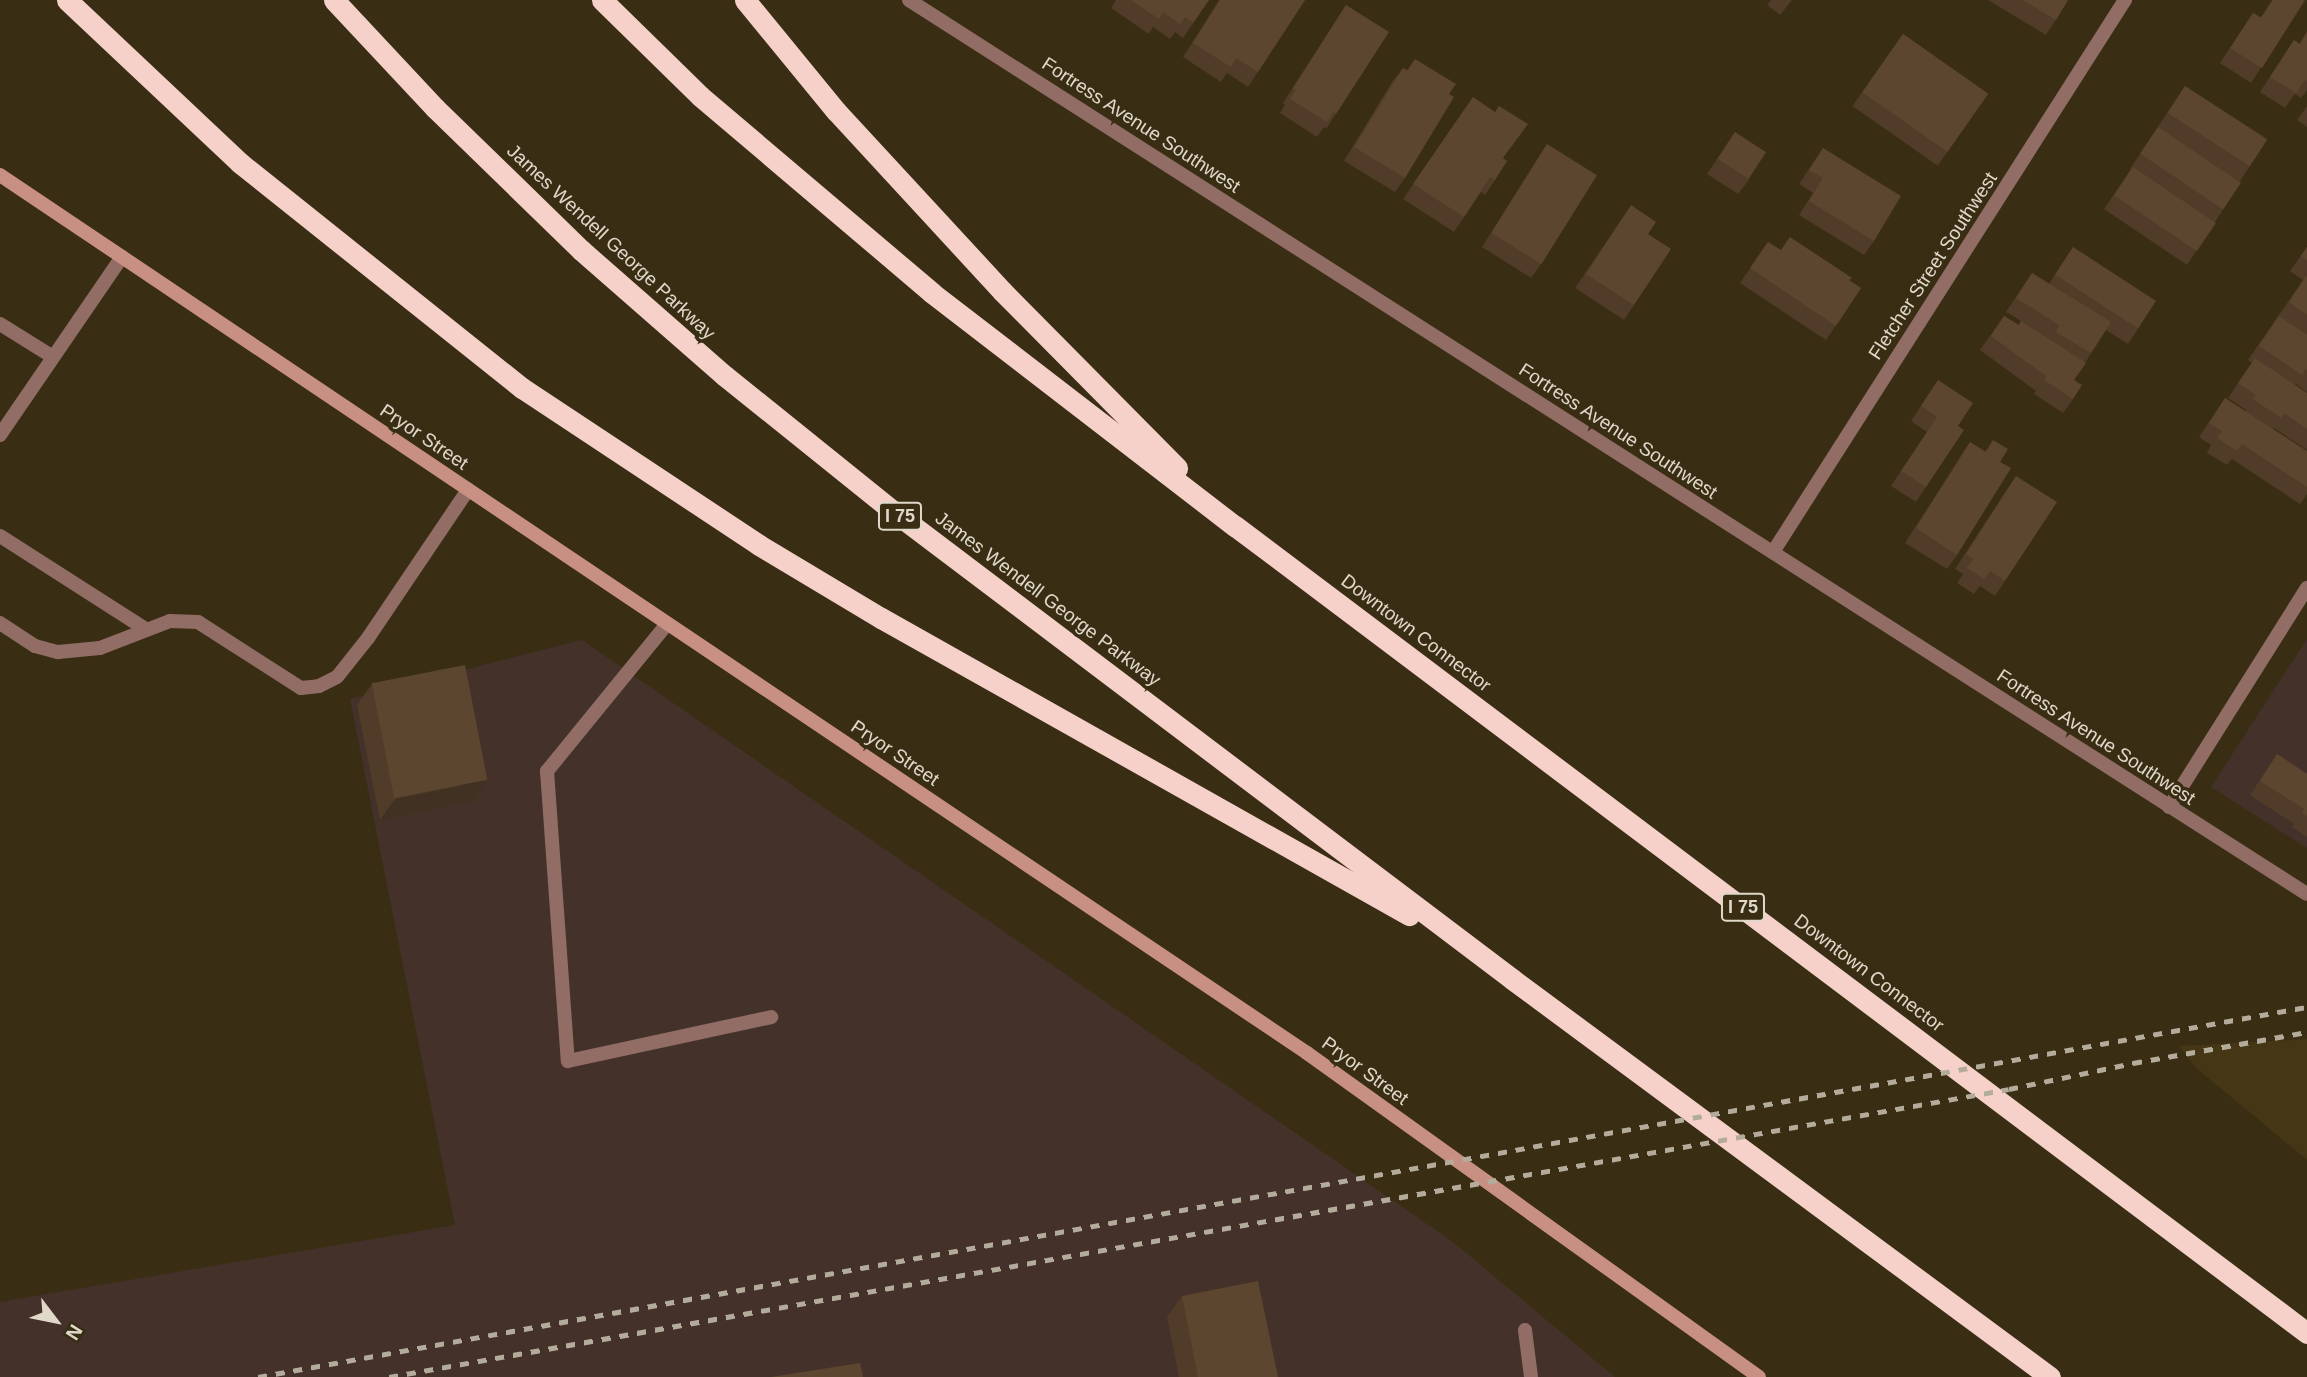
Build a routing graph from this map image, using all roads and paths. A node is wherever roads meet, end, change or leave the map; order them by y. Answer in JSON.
{"nodes":[{"id":1,"x":67,"y":0,"type":"edge"},
{"id":2,"x":334,"y":0,"type":"edge"},
{"id":3,"x":602,"y":0,"type":"edge"},
{"id":4,"x":745,"y":0,"type":"edge"},
{"id":5,"x":909,"y":0,"type":"edge"},
{"id":6,"x":2125,"y":0,"type":"edge"},
{"id":7,"x":0,"y":176,"type":"edge"},
{"id":8,"x":122,"y":257,"type":"junction"},
{"id":9,"x":0,"y":324,"type":"edge"},
{"id":10,"x":53,"y":357,"type":"junction"},
{"id":11,"x":2,"y":427,"type":"edge"},
{"id":12,"x":468,"y":490,"type":"junction"},
{"id":13,"x":1235,"y":526,"type":"junction"},
{"id":14,"x":0,"y":536,"type":"edge"},
{"id":15,"x":1773,"y":552,"type":"junction"},
{"id":16,"x":2307,"y":588,"type":"edge"},
{"id":17,"x":0,"y":623,"type":"edge"},
{"id":18,"x":667,"y":624,"type":"junction"},
{"id":19,"x":147,"y":630,"type":"junction"},
{"id":20,"x":2169,"y":807,"type":"junction"},
{"id":21,"x":2307,"y":894,"type":"edge"},
{"id":22,"x":1512,"y":979,"type":"junction"},
{"id":23,"x":771,"y":1017,"type":"dead end"},
{"id":24,"x":1525,"y":1330,"type":"dead end"},
{"id":25,"x":2307,"y":1333,"type":"edge"},
{"id":26,"x":1531,"y":1377,"type":"edge"},
{"id":27,"x":1759,"y":1377,"type":"edge"},
{"id":28,"x":2050,"y":1377,"type":"edge"}],
"edges":[{"from":1,"to":22,"type":"highway"},
{"from":2,"to":22,"type":"highway","name":"James Wendell George Parkway","number":"I 75"},
{"from":3,"to":13,"type":"highway","number":"I 75"},
{"from":4,"to":13,"type":"highway"},
{"from":5,"to":15,"type":"street","name":"Fortress Avenue Southwest"},
{"from":6,"to":15,"type":"street","name":"Fletcher Street Southwest"},
{"from":7,"to":8,"type":"main road","name":"Pryor Street"},
{"from":8,"to":10,"type":"street"},
{"from":8,"to":12,"type":"main road","name":"Pryor Street"},
{"from":9,"to":10,"type":"street"},
{"from":10,"to":11,"type":"street"},
{"from":12,"to":18,"type":"main road","name":"Pryor Street"},
{"from":12,"to":19,"type":"street"},
{"from":13,"to":25,"type":"highway","name":"Downtown Connector","number":"I 75"},
{"from":14,"to":19,"type":"street"},
{"from":15,"to":20,"type":"street","name":"Fortress Avenue Southwest"},
{"from":16,"to":20,"type":"street"},
{"from":17,"to":19,"type":"street"},
{"from":18,"to":23,"type":"street"},
{"from":18,"to":27,"type":"main road","name":"Pryor Street"},
{"from":20,"to":21,"type":"street","name":"Fortress Avenue Southwest"},
{"from":22,"to":28,"type":"highway","number":"I 75"},
{"from":24,"to":26,"type":"street"}]}
